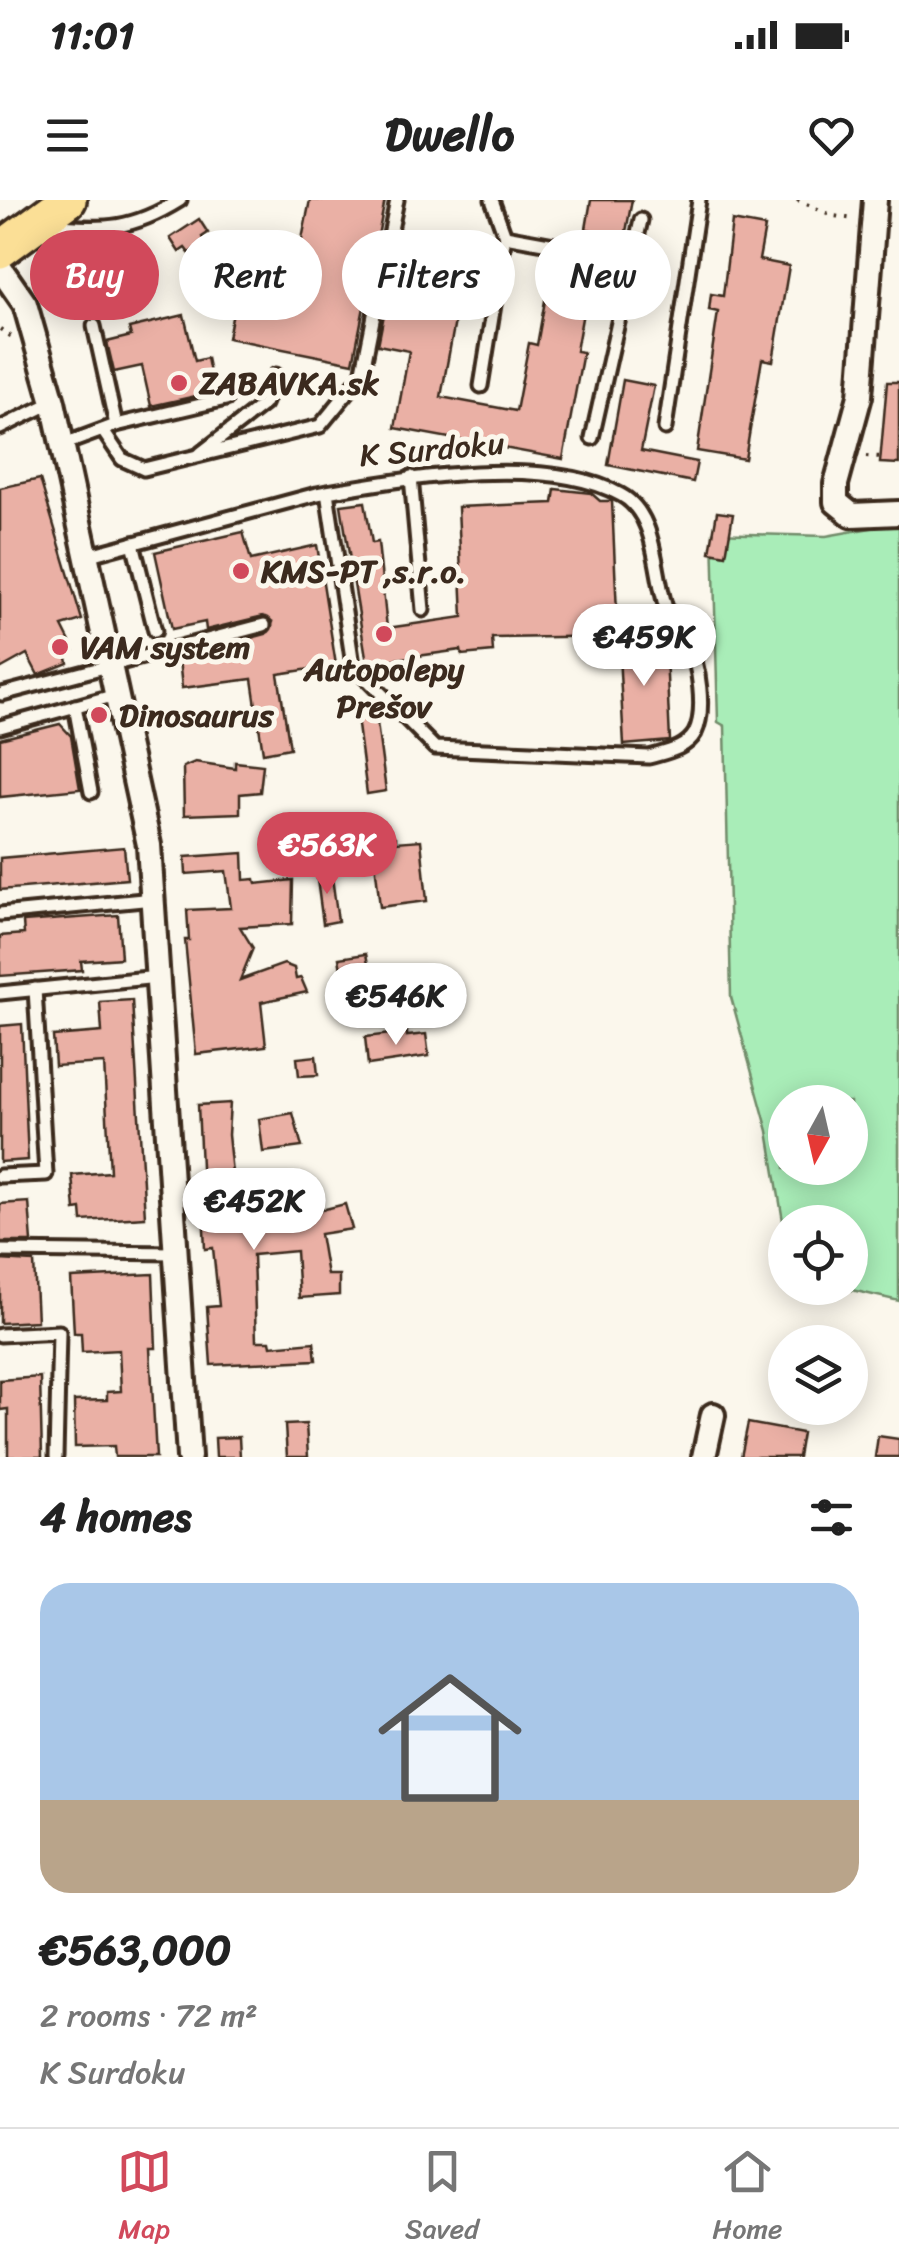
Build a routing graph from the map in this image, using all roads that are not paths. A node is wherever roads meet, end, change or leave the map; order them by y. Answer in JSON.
{"nodes":[{"id":1,"x":68,"y":200,"type":"edge"},
{"id":2,"x":180,"y":200,"type":"edge"},
{"id":3,"x":397,"y":200,"type":"edge"},
{"id":4,"x":492,"y":200,"type":"edge"},
{"id":5,"x":699,"y":200,"type":"edge"},
{"id":6,"x":874,"y":210,"type":"edge"},
{"id":7,"x":641,"y":220,"type":"dead end"},
{"id":8,"x":35,"y":224,"type":"junction"},
{"id":9,"x":503,"y":230,"type":"edge"},
{"id":10,"x":639,"y":230,"type":"edge"},
{"id":11,"x":0,"y":250,"type":"edge"},
{"id":12,"x":0,"y":268,"type":"edge"},
{"id":13,"x":492,"y":320,"type":"edge"},
{"id":14,"x":618,"y":320,"type":"edge"},
{"id":15,"x":94,"y":326,"type":"dead end"},
{"id":16,"x":276,"y":375,"type":"dead end"},
{"id":17,"x":481,"y":386,"type":"dead end"},
{"id":18,"x":226,"y":399,"type":"dead end"},
{"id":19,"x":52,"y":402,"type":"junction"},
{"id":20,"x":116,"y":425,"type":"junction"},
{"id":21,"x":0,"y":428,"type":"edge"},
{"id":22,"x":666,"y":428,"type":"dead end"},
{"id":23,"x":103,"y":430,"type":"junction"},
{"id":24,"x":592,"y":438,"type":"dead end"},
{"id":25,"x":62,"y":445,"type":"junction"},
{"id":26,"x":198,"y":456,"type":"junction"},
{"id":27,"x":411,"y":477,"type":"junction"},
{"id":28,"x":327,"y":492,"type":"junction"},
{"id":29,"x":899,"y":513,"type":"edge"},
{"id":30,"x":133,"y":543,"type":"junction"},
{"id":31,"x":86,"y":556,"type":"junction"},
{"id":32,"x":422,"y":610,"type":"dead end"},
{"id":33,"x":264,"y":624,"type":"dead end"},
{"id":34,"x":155,"y":632,"type":"dead end"},
{"id":35,"x":109,"y":662,"type":"junction"},
{"id":36,"x":2,"y":694,"type":"dead end"},
{"id":37,"x":116,"y":695,"type":"junction"},
{"id":38,"x":75,"y":706,"type":"junction"},
{"id":39,"x":0,"y":727,"type":"edge"},
{"id":40,"x":91,"y":792,"type":"dead end"},
{"id":41,"x":153,"y":899,"type":"junction"},
{"id":42,"x":0,"y":914,"type":"edge"},
{"id":43,"x":158,"y":977,"type":"junction"},
{"id":44,"x":35,"y":989,"type":"junction"},
{"id":45,"x":0,"y":993,"type":"edge"},
{"id":46,"x":0,"y":1176,"type":"edge"},
{"id":47,"x":0,"y":1251,"type":"edge"},
{"id":48,"x":176,"y":1253,"type":"junction"},
{"id":49,"x":0,"y":1335,"type":"edge"},
{"id":50,"x":712,"y":1415,"type":"dead end"},
{"id":51,"x":56,"y":1457,"type":"edge"},
{"id":52,"x":189,"y":1457,"type":"edge"},
{"id":53,"x":704,"y":1457,"type":"edge"}],
"edges":[{"from":1,"to":8,"type":"main road"},
{"from":2,"to":8,"type":"lane"},
{"from":3,"to":26,"type":"lane","name":"K Surdoku"},
{"from":4,"to":9,"type":"lane"},
{"from":5,"to":22,"type":"lane"},
{"from":6,"to":29,"type":"street"},
{"from":7,"to":10,"type":"lane"},
{"from":8,"to":11,"type":"main road"},
{"from":12,"to":19,"type":"street"},
{"from":13,"to":17,"type":"lane"},
{"from":14,"to":24,"type":"lane"},
{"from":15,"to":20,"type":"lane"},
{"from":16,"to":26,"type":"lane","name":"K Surdoku"},
{"from":18,"to":20,"type":"lane"},
{"from":19,"to":21,"type":"lane"},
{"from":19,"to":25,"type":"street"},
{"from":20,"to":23,"type":"lane"},
{"from":23,"to":25,"type":"lane"},
{"from":23,"to":26,"type":"lane","name":"K Surdoku"},
{"from":25,"to":31,"type":"street"},
{"from":27,"to":28,"type":"lane","name":"K Surdoku"},
{"from":27,"to":28,"type":"lane","name":"K Surdoku"},
{"from":27,"to":32,"type":"lane"},
{"from":28,"to":30,"type":"lane","name":"K Surdoku"},
{"from":30,"to":31,"type":"lane","name":"K Surdoku"},
{"from":30,"to":34,"type":"lane"},
{"from":31,"to":35,"type":"street"},
{"from":33,"to":35,"type":"lane"},
{"from":35,"to":36,"type":"lane"},
{"from":35,"to":37,"type":"street"},
{"from":37,"to":38,"type":"lane"},
{"from":37,"to":41,"type":"street"},
{"from":38,"to":39,"type":"lane"},
{"from":38,"to":40,"type":"lane"},
{"from":41,"to":42,"type":"lane"},
{"from":41,"to":43,"type":"street"},
{"from":43,"to":44,"type":"lane"},
{"from":43,"to":48,"type":"street"},
{"from":44,"to":45,"type":"lane"},
{"from":44,"to":46,"type":"lane"},
{"from":47,"to":48,"type":"lane"},
{"from":48,"to":52,"type":"street"},
{"from":49,"to":51,"type":"lane"},
{"from":50,"to":53,"type":"street"}]}
